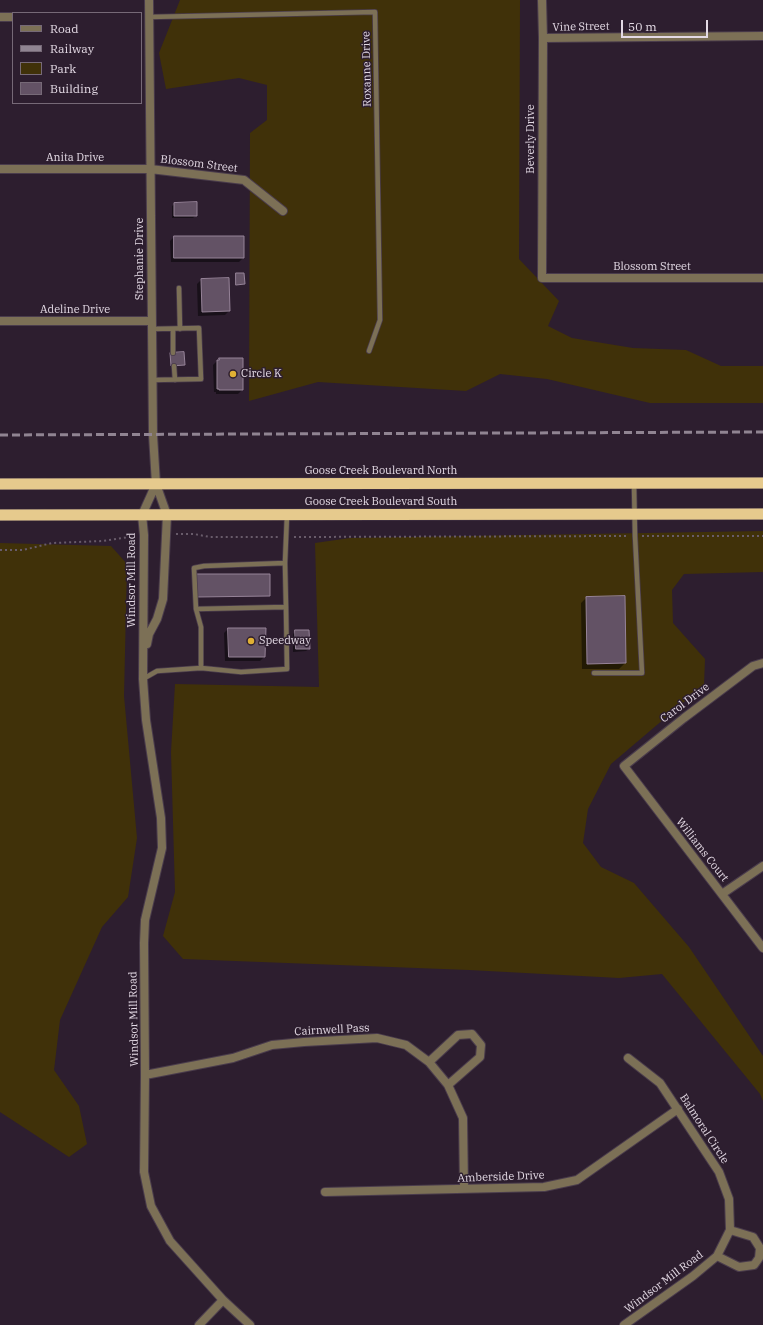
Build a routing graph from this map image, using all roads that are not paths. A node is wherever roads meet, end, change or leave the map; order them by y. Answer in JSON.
{"nodes":[{"id":1,"x":148,"y":0,"type":"edge"},
{"id":2,"x":542,"y":0,"type":"edge"},
{"id":3,"x":0,"y":17,"type":"edge"},
{"id":4,"x":12,"y":17,"type":"edge"},
{"id":5,"x":145,"y":17,"type":"edge"},
{"id":6,"x":763,"y":36,"type":"edge"},
{"id":7,"x":543,"y":38,"type":"junction"},
{"id":8,"x":0,"y":169,"type":"edge"},
{"id":9,"x":150,"y":169,"type":"junction"},
{"id":10,"x":282,"y":211,"type":"dead end"},
{"id":11,"x":542,"y":278,"type":"joint"},
{"id":12,"x":763,"y":278,"type":"edge"},
{"id":13,"x":179,"y":288,"type":"dead end"},
{"id":14,"x":151,"y":320,"type":"junction"},
{"id":15,"x":0,"y":321,"type":"edge"},
{"id":16,"x":151,"y":329,"type":"junction"},
{"id":17,"x":173,"y":329,"type":"junction"},
{"id":18,"x":180,"y":329,"type":"junction"},
{"id":19,"x":369,"y":351,"type":"dead end"},
{"id":20,"x":173,"y":353,"type":"dead end"},
{"id":21,"x":174,"y":366,"type":"dead end"},
{"id":22,"x":152,"y":380,"type":"junction"},
{"id":23,"x":175,"y":380,"type":"junction"},
{"id":24,"x":763,"y":483,"type":"edge"},
{"id":25,"x":0,"y":484,"type":"edge"},
{"id":26,"x":156,"y":484,"type":"junction"},
{"id":27,"x":634,"y":484,"type":"junction"},
{"id":28,"x":763,"y":514,"type":"edge"},
{"id":29,"x":0,"y":515,"type":"edge"},
{"id":30,"x":142,"y":515,"type":"junction"},
{"id":31,"x":167,"y":515,"type":"junction"},
{"id":32,"x":287,"y":515,"type":"junction"},
{"id":33,"x":635,"y":515,"type":"junction"},
{"id":34,"x":285,"y":563,"type":"junction"},
{"id":35,"x":286,"y":607,"type":"junction"},
{"id":36,"x":196,"y":609,"type":"junction"},
{"id":37,"x":763,"y":663,"type":"edge"},
{"id":38,"x":201,"y":668,"type":"junction"},
{"id":39,"x":594,"y":673,"type":"dead end"},
{"id":40,"x":143,"y":678,"type":"junction"},
{"id":41,"x":624,"y":766,"type":"joint"},
{"id":42,"x":763,"y":866,"type":"edge"},
{"id":43,"x":722,"y":894,"type":"junction"},
{"id":44,"x":763,"y":948,"type":"edge"},
{"id":45,"x":628,"y":1058,"type":"dead end"},
{"id":46,"x":429,"y":1062,"type":"junction"},
{"id":47,"x":145,"y":1075,"type":"junction"},
{"id":48,"x":448,"y":1086,"type":"junction"},
{"id":49,"x":678,"y":1109,"type":"junction"},
{"id":50,"x":464,"y":1189,"type":"junction"},
{"id":51,"x":325,"y":1192,"type":"dead end"},
{"id":52,"x":730,"y":1230,"type":"junction"},
{"id":53,"x":717,"y":1256,"type":"junction"},
{"id":54,"x":223,"y":1300,"type":"junction"},
{"id":55,"x":199,"y":1325,"type":"edge"},
{"id":56,"x":250,"y":1325,"type":"edge"},
{"id":57,"x":624,"y":1325,"type":"edge"}],
"edges":[{"from":1,"to":5,"type":"street","name":"Stephanie Drive"},
{"from":2,"to":7,"type":"street","name":"Beverly Drive"},
{"from":3,"to":4,"type":"street"},
{"from":5,"to":9,"type":"street","name":"Stephanie Drive"},
{"from":5,"to":19,"type":"lane","name":"Roxanne Drive"},
{"from":6,"to":7,"type":"street","name":"Vine Street"},
{"from":7,"to":11,"type":"street","name":"Beverly Drive"},
{"from":8,"to":9,"type":"street","name":"Anita Drive"},
{"from":9,"to":10,"type":"street","name":"Blossom Street"},
{"from":9,"to":14,"type":"street","name":"Stephanie Drive"},
{"from":11,"to":12,"type":"street","name":"Blossom Street"},
{"from":13,"to":18,"type":"lane"},
{"from":14,"to":15,"type":"street","name":"Adeline Drive"},
{"from":14,"to":16,"type":"street","name":"Stephanie Drive"},
{"from":16,"to":17,"type":"lane"},
{"from":16,"to":22,"type":"street","name":"Stephanie Drive"},
{"from":17,"to":18,"type":"lane"},
{"from":17,"to":20,"type":"lane"},
{"from":18,"to":23,"type":"lane"},
{"from":21,"to":23,"type":"lane"},
{"from":22,"to":23,"type":"lane"},
{"from":22,"to":26,"type":"street","name":"Stephanie Drive"},
{"from":24,"to":27,"type":"highway","name":"Goose Creek Boulevard North"},
{"from":25,"to":26,"type":"highway","name":"Goose Creek Boulevard North"},
{"from":26,"to":27,"type":"highway","name":"Goose Creek Boulevard North"},
{"from":26,"to":30,"type":"street"},
{"from":26,"to":31,"type":"street","name":"Stephanie Drive"},
{"from":27,"to":33,"type":"lane"},
{"from":28,"to":33,"type":"highway","name":"Goose Creek Boulevard South"},
{"from":29,"to":30,"type":"highway","name":"Goose Creek Boulevard South"},
{"from":30,"to":31,"type":"highway","name":"Goose Creek Boulevard South"},
{"from":30,"to":40,"type":"street","name":"Windsor Mill Road"},
{"from":31,"to":32,"type":"highway","name":"Goose Creek Boulevard South"},
{"from":31,"to":40,"type":"street","name":"Windsor Mill Road"},
{"from":32,"to":33,"type":"highway","name":"Goose Creek Boulevard South"},
{"from":32,"to":34,"type":"lane"},
{"from":33,"to":39,"type":"lane"},
{"from":34,"to":35,"type":"lane"},
{"from":34,"to":36,"type":"lane"},
{"from":35,"to":36,"type":"lane"},
{"from":35,"to":38,"type":"lane"},
{"from":36,"to":38,"type":"lane"},
{"from":37,"to":41,"type":"street","name":"Carol Drive"},
{"from":38,"to":40,"type":"lane"},
{"from":40,"to":47,"type":"street","name":"Windsor Mill Road"},
{"from":41,"to":43,"type":"street","name":"Williams Court"},
{"from":42,"to":43,"type":"street"},
{"from":43,"to":44,"type":"street","name":"Williams Court"},
{"from":45,"to":49,"type":"street","name":"Balmoral Circle"},
{"from":46,"to":47,"type":"street","name":"Cairnwell Pass"},
{"from":46,"to":48,"type":"street","name":"Cairnwell Pass"},
{"from":46,"to":48,"type":"street"},
{"from":47,"to":54,"type":"street","name":"Windsor Mill Road"},
{"from":48,"to":50,"type":"street","name":"Cairnwell Pass"},
{"from":49,"to":50,"type":"street","name":"Amberside Drive"},
{"from":49,"to":52,"type":"street","name":"Balmoral Circle"},
{"from":50,"to":51,"type":"street","name":"Amberside Drive"},
{"from":52,"to":53,"type":"street","name":"Balmoral Circle"},
{"from":52,"to":53,"type":"street"},
{"from":53,"to":57,"type":"street","name":"Windsor Mill Road"},
{"from":54,"to":55,"type":"street"},
{"from":54,"to":56,"type":"street","name":"Windsor Mill Road"}]}
